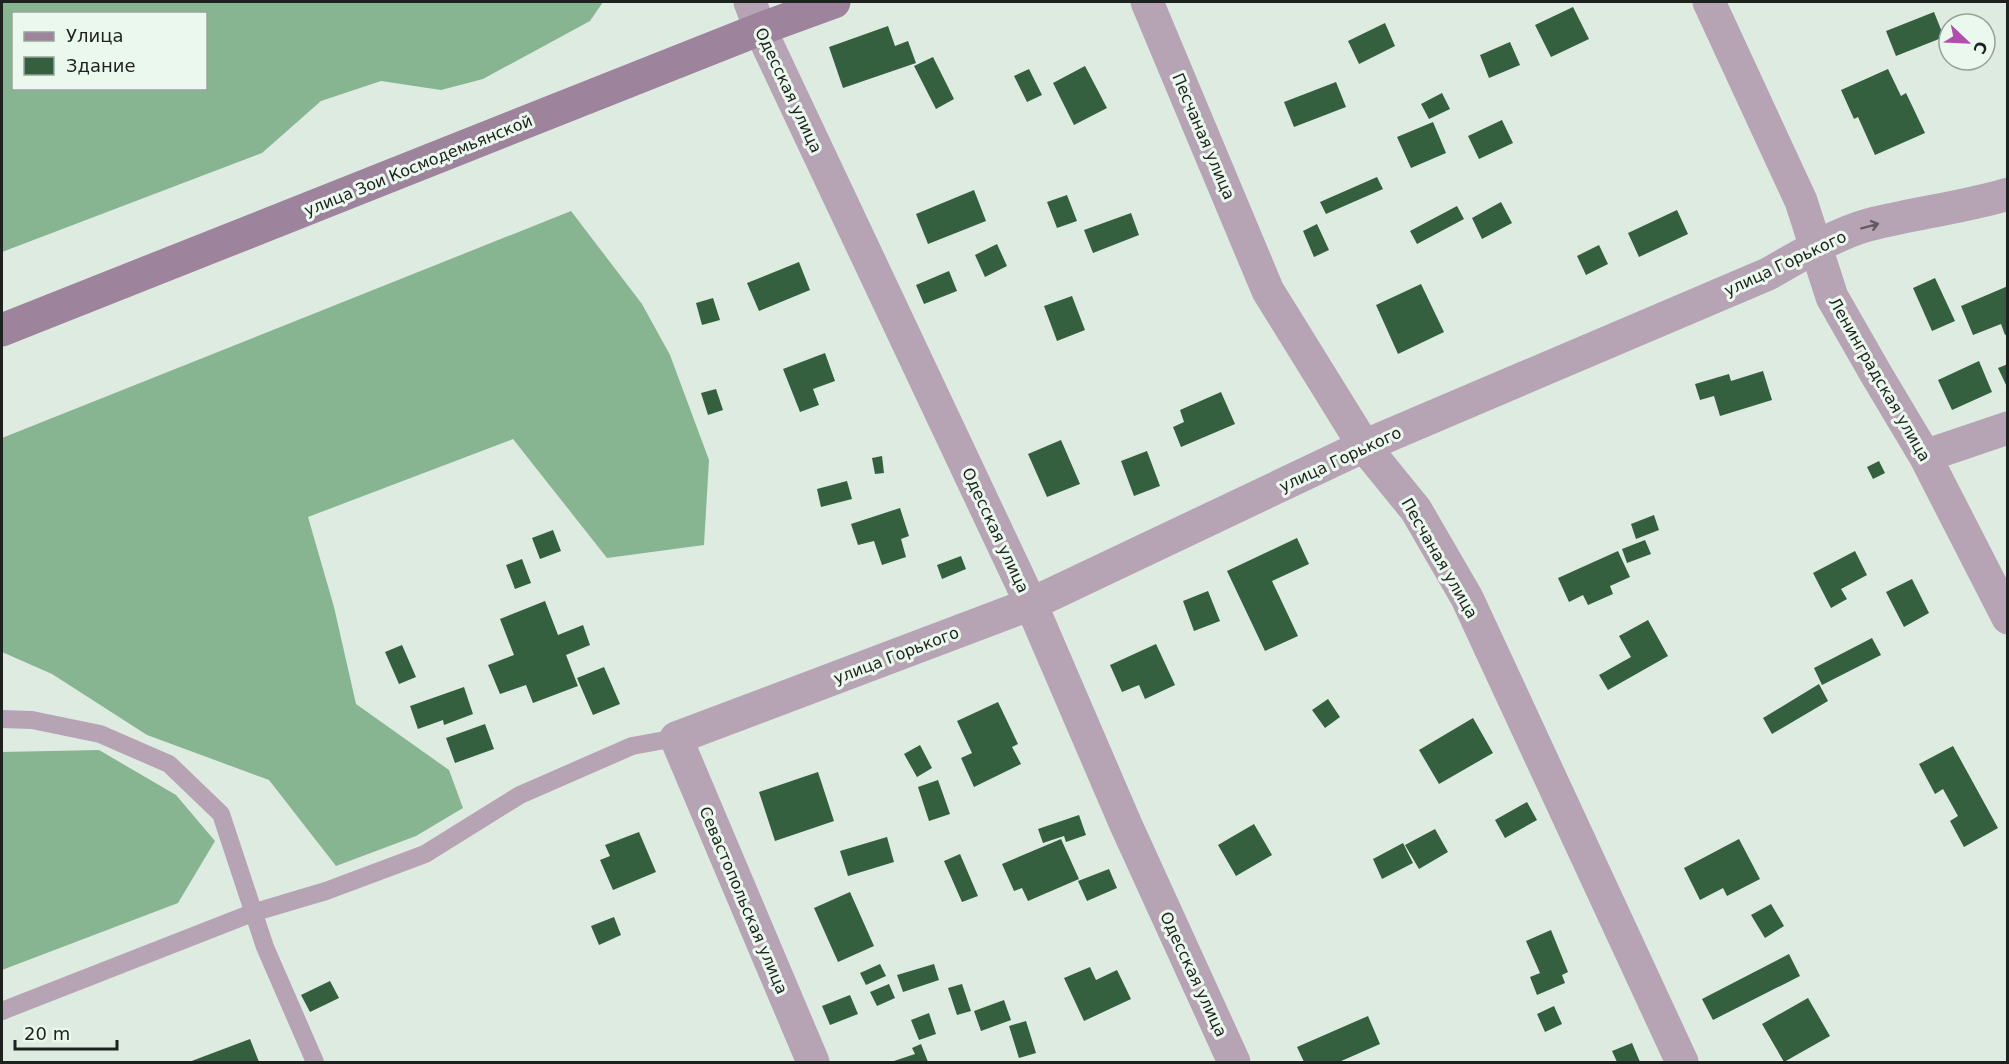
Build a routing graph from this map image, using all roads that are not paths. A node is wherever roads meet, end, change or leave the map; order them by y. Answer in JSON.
{"nodes":[{"id":1,"x":834,"y":2,"type":"edge"},
{"id":2,"x":1147,"y":2,"type":"edge"},
{"id":3,"x":1709,"y":2,"type":"edge"},
{"id":4,"x":755,"y":15,"type":"edge"},
{"id":5,"x":2007,"y":194,"type":"edge"},
{"id":6,"x":1816,"y":247,"type":"junction"},
{"id":7,"x":2,"y":330,"type":"edge"},
{"id":8,"x":2007,"y":428,"type":"edge"},
{"id":9,"x":1364,"y":446,"type":"junction"},
{"id":10,"x":1925,"y":456,"type":"junction"},
{"id":11,"x":1031,"y":604,"type":"junction"},
{"id":12,"x":2007,"y":618,"type":"edge"},
{"id":13,"x":2,"y":719,"type":"edge"},
{"id":14,"x":676,"y":738,"type":"junction"},
{"id":15,"x":255,"y":912,"type":"junction"},
{"id":16,"x":2,"y":1011,"type":"edge"},
{"id":17,"x":315,"y":1062,"type":"edge"},
{"id":18,"x":813,"y":1062,"type":"edge"},
{"id":19,"x":1234,"y":1062,"type":"edge"},
{"id":20,"x":1682,"y":1062,"type":"edge"}],
"edges":[{"from":1,"to":4,"type":"street","name":"улица Зои Космодемьянской"},
{"from":2,"to":9,"type":"street","name":"Песчаная улица"},
{"from":3,"to":6,"type":"street","name":"Ленинградская улица"},
{"from":4,"to":7,"type":"street","name":"улица Зои Космодемьянской"},
{"from":4,"to":11,"type":"street","name":"Одесская улица"},
{"from":6,"to":5,"type":"street","name":"улица Горького","one_way":true},
{"from":6,"to":9,"type":"street","name":"улица Горького"},
{"from":6,"to":10,"type":"street","name":"Ленинградская улица"},
{"from":8,"to":10,"type":"street"},
{"from":9,"to":11,"type":"street","name":"улица Горького"},
{"from":9,"to":20,"type":"street","name":"Песчаная улица"},
{"from":10,"to":12,"type":"street","name":"Ленинградская улица"},
{"from":11,"to":14,"type":"street","name":"улица Горького"},
{"from":11,"to":19,"type":"street","name":"Одесская улица"},
{"from":13,"to":15,"type":"lane"},
{"from":14,"to":15,"type":"lane"},
{"from":14,"to":18,"type":"street","name":"Севастопольская улица"},
{"from":15,"to":16,"type":"lane"},
{"from":15,"to":17,"type":"lane"}]}
